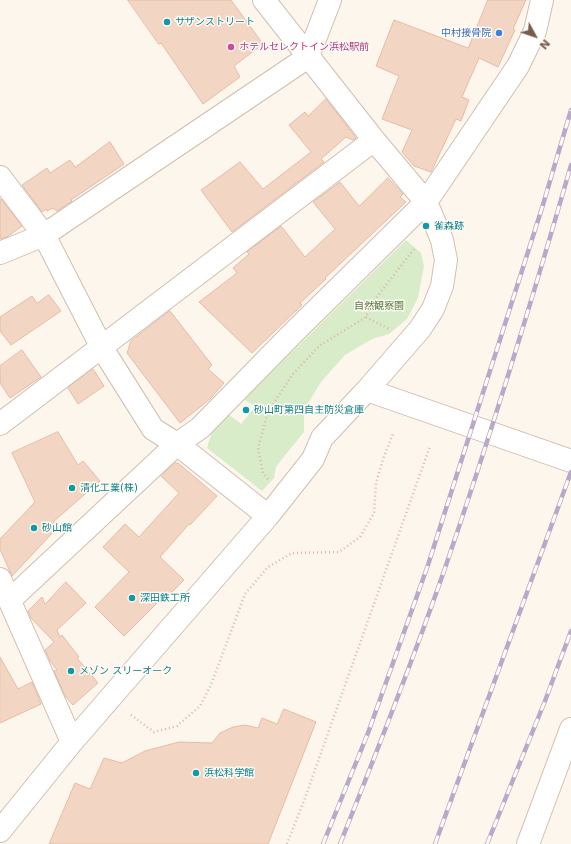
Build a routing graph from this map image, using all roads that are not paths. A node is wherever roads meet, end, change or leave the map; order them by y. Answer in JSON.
{"nodes":[{"id":1,"x":264,"y":0,"type":"edge"},
{"id":2,"x":330,"y":0,"type":"edge"},
{"id":3,"x":542,"y":0,"type":"edge"},
{"id":4,"x":308,"y":57,"type":"junction"},
{"id":5,"x":374,"y":140,"type":"junction"},
{"id":6,"x":0,"y":177,"type":"edge"},
{"id":7,"x":426,"y":202,"type":"junction"},
{"id":8,"x":44,"y":235,"type":"junction"},
{"id":9,"x":0,"y":253,"type":"edge"},
{"id":10,"x":102,"y":348,"type":"junction"},
{"id":11,"x":367,"y":390,"type":"junction"},
{"id":12,"x":0,"y":424,"type":"edge"},
{"id":13,"x":177,"y":444,"type":"junction"},
{"id":14,"x":571,"y":461,"type":"edge"},
{"id":15,"x":268,"y":516,"type":"junction"},
{"id":16,"x":0,"y":579,"type":"edge"},
{"id":17,"x":7,"y":606,"type":"edge"},
{"id":18,"x":571,"y":730,"type":"edge"},
{"id":19,"x":72,"y":742,"type":"junction"},
{"id":20,"x":0,"y":831,"type":"edge"},
{"id":21,"x":528,"y":844,"type":"edge"}],
"edges":[{"from":1,"to":4,"type":"street"},
{"from":2,"to":4,"type":"street"},
{"from":3,"to":7,"type":"street"},
{"from":4,"to":5,"type":"street"},
{"from":4,"to":8,"type":"street"},
{"from":5,"to":7,"type":"street"},
{"from":5,"to":10,"type":"street"},
{"from":6,"to":8,"type":"street"},
{"from":7,"to":11,"type":"street"},
{"from":7,"to":13,"type":"street"},
{"from":8,"to":9,"type":"street"},
{"from":8,"to":10,"type":"street"},
{"from":10,"to":12,"type":"street"},
{"from":10,"to":13,"type":"street"},
{"from":11,"to":14,"type":"street"},
{"from":11,"to":15,"type":"street"},
{"from":13,"to":15,"type":"street"},
{"from":13,"to":17,"type":"street"},
{"from":15,"to":19,"type":"street"},
{"from":16,"to":17,"type":"street"},
{"from":17,"to":19,"type":"street"},
{"from":18,"to":21,"type":"street"},
{"from":19,"to":20,"type":"street"}]}
